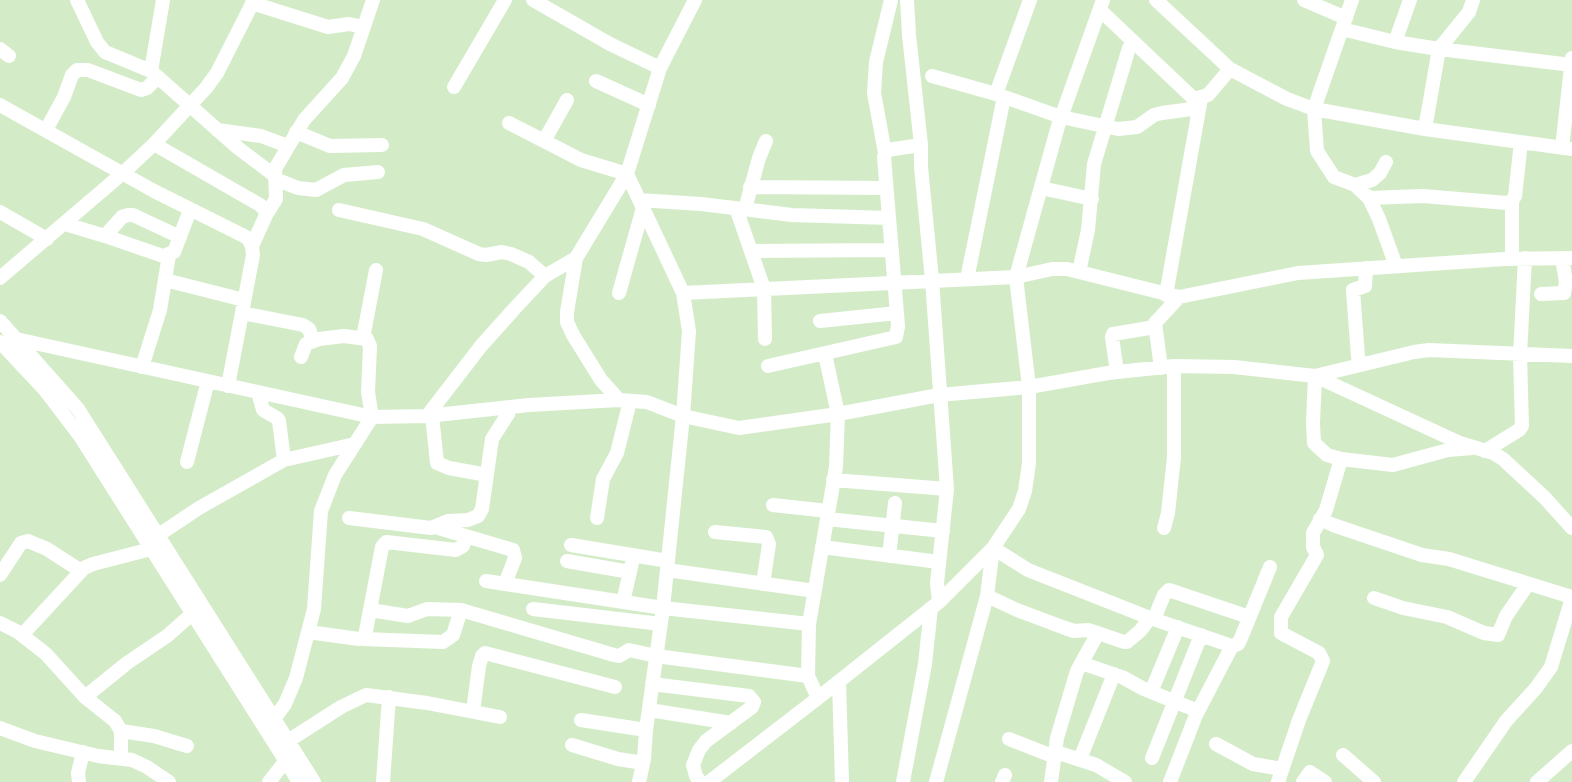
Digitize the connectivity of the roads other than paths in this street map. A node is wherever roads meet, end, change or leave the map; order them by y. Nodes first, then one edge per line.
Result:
1 (77, 0) edge
2 (373, 0) edge
3 (505, 0) edge
4 (533, 0) edge
5 (695, 0) edge
6 (891, 0) edge
7 (907, 0) edge
8 (1029, 0) edge
9 (1156, 0) edge
10 (1304, 0) edge
11 (1352, 0) edge
12 (1410, 0) edge
13 (1473, 0) edge
14 (159, 1) edge
15 (253, 2) edge
16 (551, 5) edge
17 (1102, 5) edge
18 (1344, 24) junction
19 (363, 27) junction
20 (1134, 42) junction
21 (1395, 42) junction
22 (1439, 49) junction
23 (1571, 62) edge
24 (660, 68) junction
25 (1230, 69) junction
26 (154, 74) junction
27 (932, 76) dead end
28 (596, 81) dead end
29 (454, 87) dead end
30 (1000, 95) junction
31 (567, 100) dead end
32 (1200, 104) junction
33 (0, 105) edge
34 (649, 105) junction
35 (189, 107) junction
36 (1314, 110) junction
37 (1061, 117) junction
38 (509, 123) dead end
39 (1104, 126) junction
40 (1425, 129) junction
41 (46, 130) junction
42 (216, 130) junction
43 (296, 132) junction
44 (544, 141) junction
45 (766, 141) dead end
46 (1521, 142) junction
47 (154, 144) junction
48 (382, 145) dead end
49 (921, 145) junction
50 (288, 146) junction
51 (1567, 148) edge
52 (885, 153) junction
53 (1386, 162) dead end
54 (378, 172) dead end
55 (123, 173) junction
56 (627, 174) junction
57 (275, 177) junction
58 (1355, 185) junction
59 (750, 187) junction
60 (886, 188) junction
61 (1041, 188) junction
62 (1369, 198) junction
63 (1092, 199) junction
64 (1512, 201) junction
65 (641, 204) junction
66 (740, 209) junction
67 (190, 210) junction
68 (339, 210) dead end
69 (0, 212) edge
70 (266, 214) junction
71 (889, 218) junction
72 (65, 224) junction
73 (105, 236) junction
74 (180, 237) junction
75 (47, 239) junction
76 (252, 246) junction
77 (892, 250) junction
78 (751, 251) junction
79 (169, 255) junction
80 (576, 258) junction
81 (1518, 258) junction
82 (1567, 258) edge
83 (1396, 266) junction
84 (1366, 268) junction
85 (376, 270) dead end
86 (1078, 272) junction
87 (545, 276) junction
88 (1016, 277) junction
89 (0, 278) edge
90 (967, 279) junction
91 (165, 280) junction
92 (932, 280) junction
93 (895, 282) junction
94 (764, 289) junction
95 (619, 293) dead end
96 (683, 293) junction
97 (1541, 294) dead end
98 (1173, 296) junction
99 (243, 307) junction
100 (897, 313) junction
101 (0, 321) edge
102 (820, 321) dead end
103 (1155, 327) junction
104 (363, 338) junction
105 (16, 339) junction
106 (765, 339) dead end
107 (314, 341) junction
108 (0, 342) edge
109 (825, 354) junction
110 (1520, 355) junction
111 (1572, 356) edge
112 (301, 357) dead end
113 (1361, 365) junction
114 (768, 366) dead end
115 (142, 367) junction
116 (1167, 367) junction
117 (1118, 372) junction
118 (1315, 376) junction
119 (208, 381) junction
120 (228, 386) junction
121 (1029, 387) junction
122 (258, 392) junction
123 (939, 395) junction
124 (624, 400) junction
125 (510, 407) junction
126 (838, 414) junction
127 (429, 416) junction
128 (683, 416) junction
129 (372, 417) junction
130 (355, 444) junction
131 (1480, 450) junction
132 (284, 460) junction
133 (1345, 460) junction
134 (186, 462) dead end
135 (487, 475) junction
136 (833, 480) junction
137 (947, 489) junction
138 (895, 503) dead end
139 (773, 505) dead end
140 (827, 515) junction
141 (349, 518) dead end
142 (597, 518) dead end
143 (1320, 519) junction
144 (892, 526) junction
145 (435, 527) junction
146 (1164, 528) dead end
147 (1572, 528) edge
148 (943, 531) junction
149 (715, 532) dead end
150 (158, 536) junction
151 (466, 536) junction
152 (571, 545) dead end
153 (822, 548) junction
154 (993, 548) junction
155 (151, 549) junction
156 (633, 555) junction
157 (889, 556) junction
158 (5, 559) edge
159 (567, 561) dead end
160 (939, 562) junction
161 (668, 566) junction
162 (1270, 567) dead end
163 (81, 571) junction
164 (630, 572) junction
165 (0, 575) edge
166 (486, 581) dead end
167 (505, 584) junction
168 (763, 584) junction
169 (1528, 584) junction
170 (814, 591) junction
171 (987, 596) junction
172 (1572, 597) edge
173 (1374, 598) dead end
174 (623, 602) junction
175 (935, 605) junction
176 (663, 608) junction
177 (533, 609) dead end
178 (370, 610) junction
179 (461, 610) junction
180 (192, 614) junction
181 (1249, 617) junction
182 (1152, 618) junction
183 (0, 623) edge
184 (661, 624) junction
185 (809, 624) junction
186 (1178, 627) junction
187 (308, 632) junction
188 (1098, 633) junction
189 (22, 635) junction
190 (1201, 635) junction
191 (363, 639) junction
192 (1232, 646) junction
193 (656, 656) junction
194 (1081, 663) junction
195 (1114, 674) junction
196 (808, 676) junction
197 (839, 682) junction
198 (652, 684) junction
199 (615, 687) dead end
200 (1151, 692) junction
201 (389, 697) junction
202 (86, 698) junction
203 (818, 698) junction
204 (1174, 702) junction
205 (649, 710) junction
206 (473, 711) junction
207 (1198, 711) junction
208 (500, 717) dead end
209 (274, 719) junction
210 (581, 720) dead end
211 (731, 723) junction
212 (0, 728) edge
213 (646, 730) junction
214 (121, 731) junction
215 (1009, 739) dead end
216 (1216, 744) dead end
217 (572, 745) dead end
218 (187, 746) dead end
219 (290, 750) junction
220 (83, 752) junction
221 (1572, 752) edge
222 (1055, 754) junction
223 (1343, 755) dead end
224 (121, 758) junction
225 (1152, 758) dead end
226 (1080, 759) junction
227 (643, 763) junction
228 (1280, 776) edge
229 (79, 782) edge
230 (168, 782) edge
231 (269, 782) edge
232 (299, 782) edge
233 (314, 782) edge
234 (383, 782) edge
235 (639, 782) edge
236 (700, 782) edge
237 (709, 782) edge
238 (842, 782) edge
239 (903, 782) edge
240 (936, 782) edge
241 (1051, 782) edge
242 (1125, 782) edge
243 (1170, 782) edge
244 (1303, 782) edge
245 (1325, 782) edge
246 (1374, 782) edge
247 (1464, 782) edge
248 (1538, 782) edge

1 - 26 street
2 - 19 street
3 - 29 street
4 - 16 street
5 - 24 street
6 - 52 street
7 - 49 street
8 - 30 street
9 - 25 street
10 - 18 street
11 - 18 street
12 - 21 street
13 - 22 street
14 - 26 street
15 - 19 street
15 - 35 street
16 - 24 street
17 - 20 street
17 - 37 street
18 - 21 street
18 - 36 street
19 - 43 street
20 - 32 street
20 - 39 street
21 - 22 street
22 - 23 street
22 - 40 street
23 - 51 street
24 - 34 street
25 - 32 street
25 - 36 street
26 - 35 street
26 - 41 street
27 - 30 street
28 - 34 street
30 - 37 street
30 - 90 street
31 - 44 street
32 - 39 street
32 - 98 street
33 - 41 street
34 - 56 street
35 - 42 street
35 - 47 street
36 - 40 street
36 - 58 street
37 - 39 street
37 - 61 street
38 - 44 street
39 - 63 street
40 - 46 street
41 - 55 street
42 - 50 street
42 - 57 street
43 - 48 street
43 - 50 street
44 - 56 street
45 - 59 street
46 - 51 street
46 - 64 street
47 - 55 street
47 - 70 street
49 - 52 street
49 - 92 street
50 - 57 street
52 - 60 street
53 - 58 street
54 - 57 street
55 - 67 street
55 - 72 street
56 - 65 street
56 - 80 street
57 - 70 street
58 - 62 street
59 - 60 street
59 - 66 street
60 - 71 street
61 - 63 street
61 - 88 street
62 - 64 street
62 - 83 street
63 - 86 street
64 - 81 street
65 - 66 street
65 - 95 street
65 - 96 street
66 - 71 street
66 - 78 street
67 - 74 street
67 - 76 street
68 - 87 street
69 - 75 street
70 - 76 street
71 - 77 street
72 - 73 street
72 - 75 street
73 - 74 street
73 - 79 street
74 - 79 street
75 - 89 street
76 - 99 street
77 - 78 street
77 - 93 street
78 - 94 street
79 - 91 street
80 - 87 street
80 - 124 street
81 - 82 street
81 - 83 street
81 - 110 street
82 - 97 street
83 - 84 street
84 - 98 street
84 - 113 street
85 - 104 street
86 - 88 street
86 - 98 street
87 - 127 street
88 - 90 street
88 - 121 street
90 - 92 street
91 - 99 street
91 - 115 street
92 - 93 street
92 - 123 street
93 - 94 street
93 - 100 street
94 - 96 street
94 - 106 street
96 - 128 street
98 - 103 street
99 - 107 street
99 - 120 street
100 - 102 street
100 - 109 street
101 - 105 street
103 - 116 street
103 - 117 street
104 - 107 street
104 - 129 street
105 - 115 street
105 - 150 street
107 - 112 street
108 - 155 street
109 - 114 street
109 - 126 street
110 - 111 street
110 - 113 street
110 - 131 street
113 - 118 street
115 - 119 street
116 - 117 street
116 - 118 street
116 - 146 street
117 - 121 street
118 - 131 street
118 - 133 street
119 - 120 street
119 - 134 street
120 - 122 street
121 - 123 street
121 - 154 street
122 - 129 street
122 - 132 street
123 - 126 street
123 - 137 street
124 - 125 street
124 - 128 street
124 - 142 street
125 - 127 street
125 - 135 street
126 - 128 street
126 - 136 street
127 - 129 street
127 - 135 street
128 - 161 street
129 - 130 street
130 - 132 street
130 - 187 street
131 - 133 street
131 - 147 street
132 - 150 street
133 - 143 street
135 - 145 street
136 - 137 street
136 - 140 street
137 - 148 street
138 - 144 street
139 - 140 street
140 - 144 street
140 - 153 street
141 - 145 street
143 - 169 street
143 - 228 street
144 - 148 street
144 - 157 street
145 - 151 street
148 - 160 street
149 - 168 street
150 - 209 street
151 - 167 street
151 - 178 street
152 - 156 street
153 - 157 street
153 - 170 street
154 - 171 street
154 - 175 street
154 - 182 street
155 - 163 street
155 - 180 street
156 - 161 street
156 - 164 street
157 - 160 street
158 - 163 street
158 - 165 street
159 - 164 street
160 - 175 street
161 - 168 street
161 - 176 street
162 - 181 street
163 - 189 street
164 - 174 street
166 - 167 street
167 - 174 street
168 - 170 street
169 - 172 street
169 - 173 street
170 - 185 street
171 - 188 street
171 - 240 street
172 - 247 street
174 - 176 street
175 - 197 street
175 - 239 street
176 - 184 street
176 - 185 street
177 - 184 street
178 - 179 street
178 - 191 street
179 - 191 street
179 - 193 street
180 - 202 street
180 - 219 street
181 - 182 street
181 - 192 street
182 - 186 street
182 - 188 street
183 - 189 street
184 - 193 street
185 - 196 street
186 - 190 street
186 - 200 street
187 - 191 street
187 - 209 street
188 - 194 street
189 - 202 street
190 - 192 street
190 - 204 street
192 - 207 street
193 - 196 street
193 - 198 street
194 - 195 street
194 - 222 street
195 - 200 street
195 - 226 street
196 - 203 street
197 - 203 street
197 - 238 street
198 - 205 street
198 - 211 street
199 - 206 street
200 - 204 street
201 - 206 street
201 - 219 street
201 - 234 street
202 - 214 street
203 - 237 street
204 - 207 street
204 - 225 street
205 - 211 street
205 - 213 street
206 - 208 street
207 - 243 street
209 - 219 street
210 - 213 street
211 - 236 street
212 - 220 street
213 - 227 street
214 - 218 street
214 - 224 street
215 - 222 street
216 - 228 street
217 - 227 street
219 - 231 street
219 - 232 street
219 - 233 street
220 - 224 street
220 - 229 street
221 - 248 street
222 - 226 street
222 - 241 street
223 - 246 street
224 - 230 street
226 - 242 street
227 - 235 street
244 - 245 street

